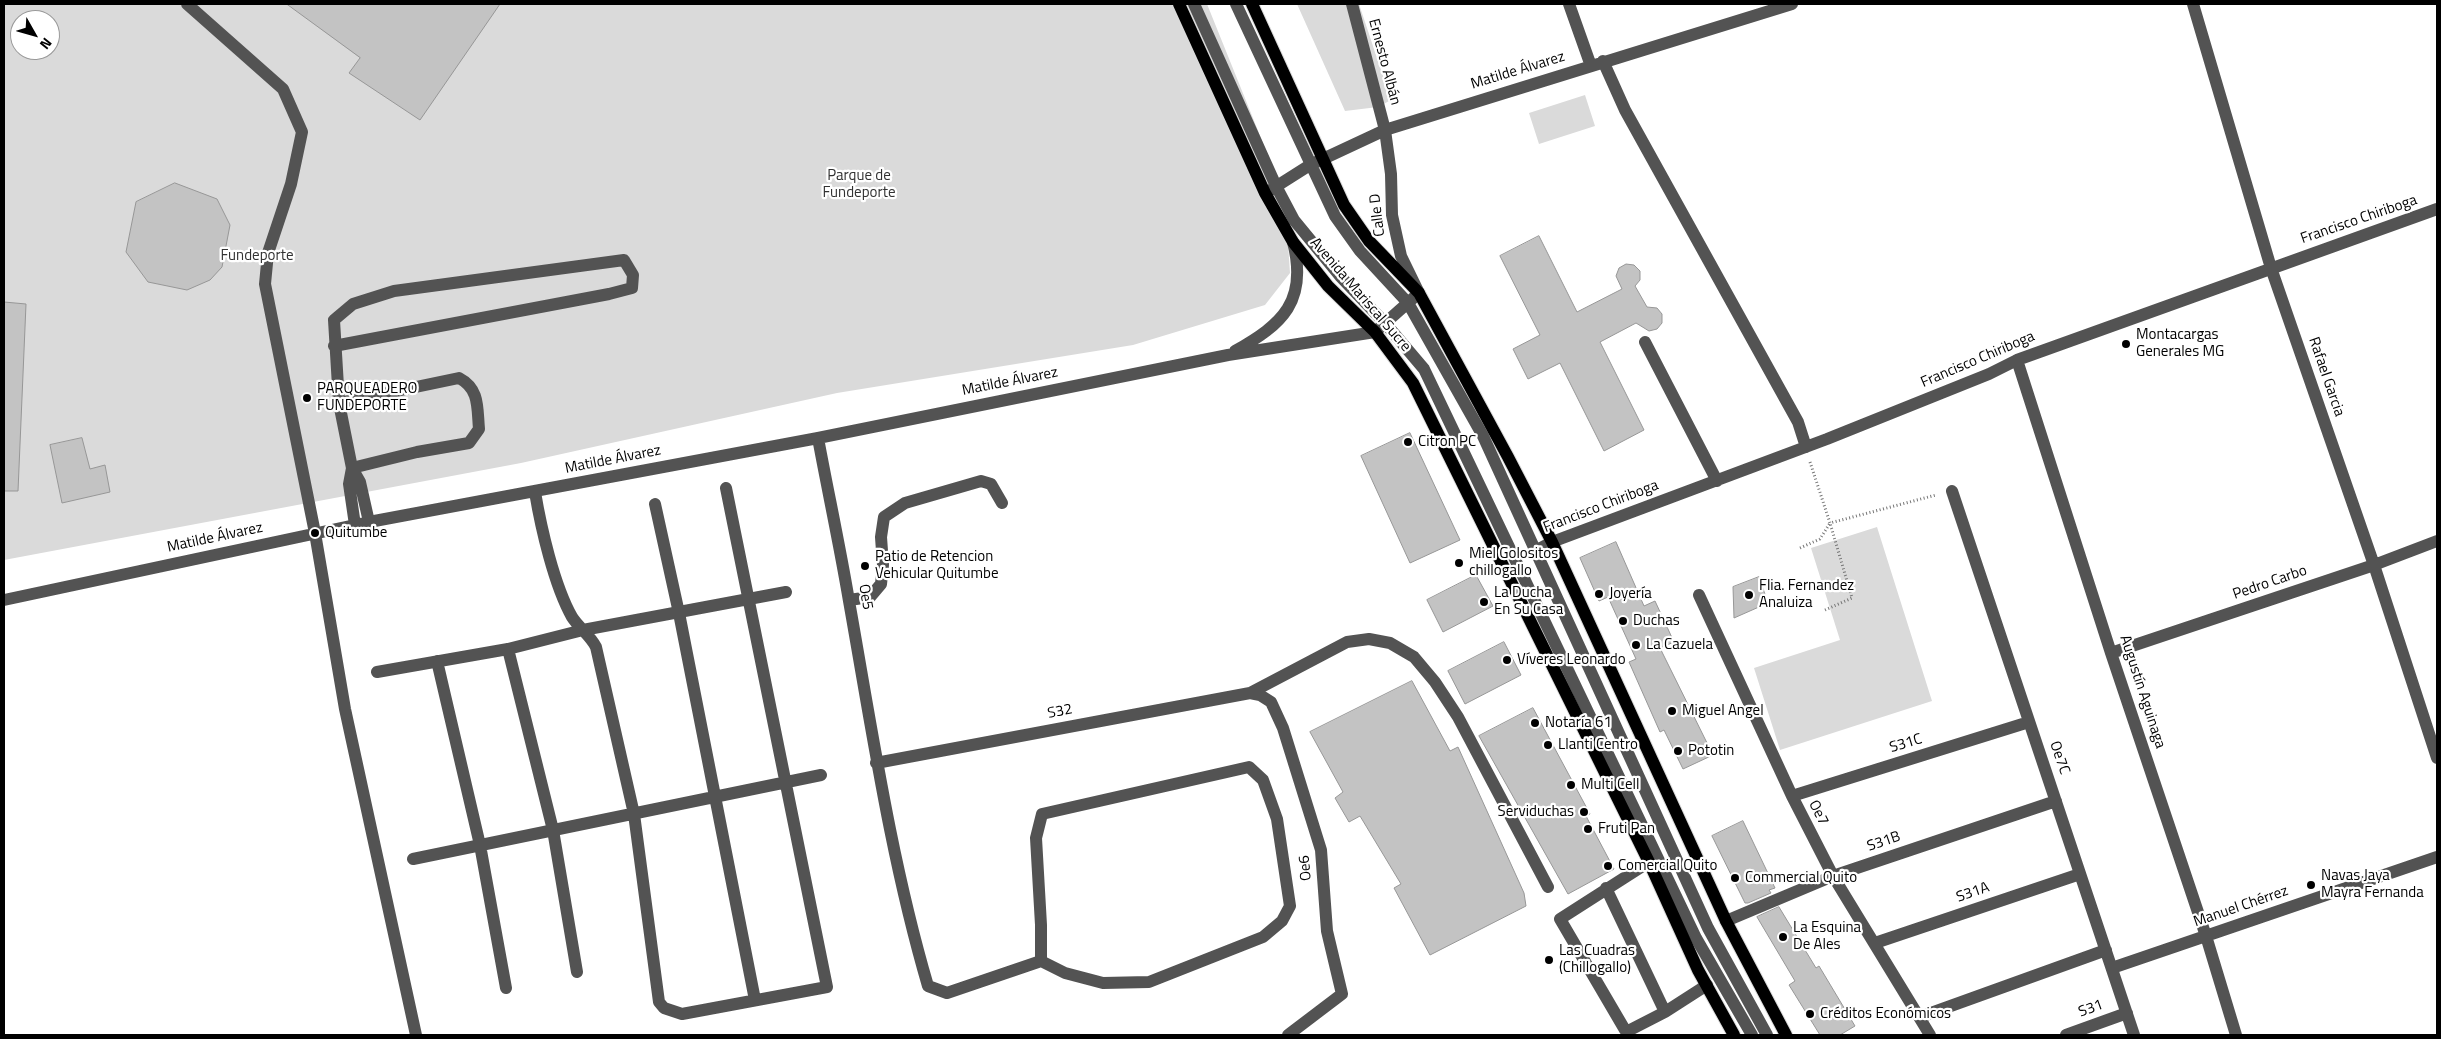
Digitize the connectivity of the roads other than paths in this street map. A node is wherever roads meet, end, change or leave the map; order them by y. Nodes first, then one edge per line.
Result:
1 (187, 4) edge
2 (1179, 4) edge
3 (1194, 4) edge
4 (1236, 4) edge
5 (1252, 4) edge
6 (1352, 4) edge
7 (1569, 4) edge
8 (1792, 4) edge
9 (2193, 4) edge
10 (1763, 8) edge
11 (1603, 62) junction
12 (1590, 66) junction
13 (1385, 130) junction
14 (1323, 160) junction
15 (1310, 165) junction
16 (1270, 190) junction
17 (2437, 209) edge
18 (1293, 242) junction
19 (2271, 268) junction
20 (1419, 293) junction
21 (1408, 303) junction
22 (1385, 323) junction
23 (1375, 332) junction
24 (1645, 342) dead end
25 (334, 346) junction
26 (1228, 355) junction
27 (2018, 360) junction
28 (339, 403) junction
29 (818, 438) junction
30 (1806, 447) junction
31 (352, 468) junction
32 (1717, 481) junction
33 (726, 488) dead end
34 (1952, 491) road end
35 (535, 492) junction
36 (655, 504) dead end
37 (1002, 504) dead end
38 (369, 522) junction
39 (356, 525) junction
40 (315, 533) junction
41 (2437, 541) edge
42 (1552, 542) junction
43 (1535, 551) junction
44 (2374, 565) junction
45 (786, 592) dead end
46 (1699, 595) dead end
47 (749, 599) junction
48 (4, 600) edge
49 (849, 600) junction
50 (679, 613) junction
51 (583, 630) junction
52 (508, 649) junction
53 (2112, 653) junction
54 (437, 661) junction
55 (377, 672) dead end
56 (1250, 693) junction
57 (2030, 722) junction
58 (2437, 758) edge
59 (876, 763) junction
60 (821, 775) dead end
61 (785, 782) junction
62 (1792, 796) junction
63 (714, 797) junction
64 (2056, 801) junction
65 (634, 814) junction
66 (553, 830) junction
67 (480, 845) junction
68 (2437, 857) edge
69 (413, 859) dead end
70 (1649, 862) junction
71 (2080, 874) junction
72 (1833, 876) junction
73 (1548, 887) dead end
74 (1606, 888) junction
75 (1726, 921) junction
76 (2206, 936) junction
77 (1875, 943) junction
78 (2106, 950) junction
79 (1041, 961) junction
80 (2112, 968) junction
81 (577, 972) dead end
82 (1706, 985) junction
83 (506, 988) dead end
84 (755, 1000) junction
85 (1665, 1012) junction
86 (2127, 1013) junction
87 (1920, 1017) junction
88 (416, 1035) edge
89 (1288, 1035) edge
90 (1734, 1035) edge
91 (1752, 1035) edge
92 (1767, 1035) edge
93 (1786, 1035) edge
94 (1930, 1035) edge
95 (2066, 1035) edge
96 (2134, 1035) edge
97 (2236, 1035) edge

1 - 40 street
2 - 16 main road, Avenida Mariscal Sucre
3 - 16 street
4 - 15 street
5 - 14 main road
6 - 13 street, Ernesto Albán
7 - 12 street
8 - 10 street, Matilde Álvarez
9 - 19 street, Rafael Garcia
10 - 11 street, Matilde Álvarez
11 - 12 street, Matilde Álvarez
11 - 30 street
12 - 13 street, Matilde Álvarez
13 - 14 street, Matilde Álvarez
13 - 20 street, Calle D
14 - 15 street, Matilde Álvarez
14 - 20 main road
15 - 16 street, Matilde Álvarez
15 - 21 street
16 - 18 main road, Avenida Mariscal Sucre
16 - 22 street
17 - 19 street, Francisco Chiriboga
18 - 23 main road, Avenida Mariscal Sucre
18 - 26 street, Matilde Álvarez
19 - 27 street, Francisco Chiriboga
19 - 44 street, Rafael Garcia
20 - 21 street
20 - 42 main road
21 - 22 street
21 - 43 street
22 - 23 street
22 - 91 street
23 - 26 street, Matilde Álvarez
23 - 70 main road, Avenida Mariscal Sucre
24 - 32 street
25 - 25 street
25 - 28 street
26 - 29 street, Matilde Álvarez
27 - 30 street, Francisco Chiriboga
27 - 53 street, Augustín Aguinaga
28 - 31 street
28 - 31 street
29 - 35 street, Matilde Álvarez
29 - 49 street, Oe5
30 - 32 street, Francisco Chiriboga
31 - 38 street
31 - 39 street
32 - 42 street, Francisco Chiriboga
33 - 47 street
34 - 57 street, Oe7C
35 - 38 street, Matilde Álvarez
35 - 51 street
36 - 50 street
37 - 49 street
38 - 39 street, Matilde Álvarez
39 - 40 street, Matilde Álvarez
40 - 48 street, Matilde Álvarez
40 - 88 street
41 - 44 street, Pedro Carbo
42 - 43 street, Francisco Chiriboga
42 - 75 main road
43 - 92 street
44 - 53 street, Pedro Carbo
44 - 58 street, Rafael Garcia
45 - 47 street
46 - 62 street, Oe7
47 - 50 street
47 - 61 street
49 - 59 street, Oe5
50 - 51 street
50 - 63 street
51 - 52 street
51 - 65 street
52 - 54 street
52 - 66 street
53 - 76 street, Augustín Aguinaga
54 - 55 street
54 - 67 street
56 - 59 street, S32
56 - 73 street, S32
56 - 89 street, Oe6
57 - 62 street, S31C
57 - 64 street, Oe7C
59 - 79 street, Oe5
60 - 61 street
61 - 63 street
61 - 84 street
62 - 72 street, Oe7
63 - 65 street
63 - 84 street
64 - 71 street, Oe7C
64 - 72 street, S31B
65 - 66 street
65 - 84 street
66 - 67 street
66 - 81 street
67 - 69 street
67 - 83 street
68 - 76 street, Manuel Chérrez
70 - 74 street
70 - 82 main road, Avenida Mariscal Sucre
71 - 77 street, S31A
71 - 78 street, Oe7C
72 - 75 street, S31B
72 - 77 street, Oe7
74 - 85 street
74 - 85 street
75 - 93 main road
76 - 80 street, Manuel Chérrez
76 - 97 street, Augustín Aguinaga
77 - 87 street, Oe7
78 - 80 street, Oe7C
78 - 87 street
79 - 79 street
80 - 86 street, Oe7C
82 - 85 street
82 - 90 main road, Avenida Mariscal Sucre
86 - 95 street, S31
86 - 96 street, Oe7C
87 - 94 street, Oe7

